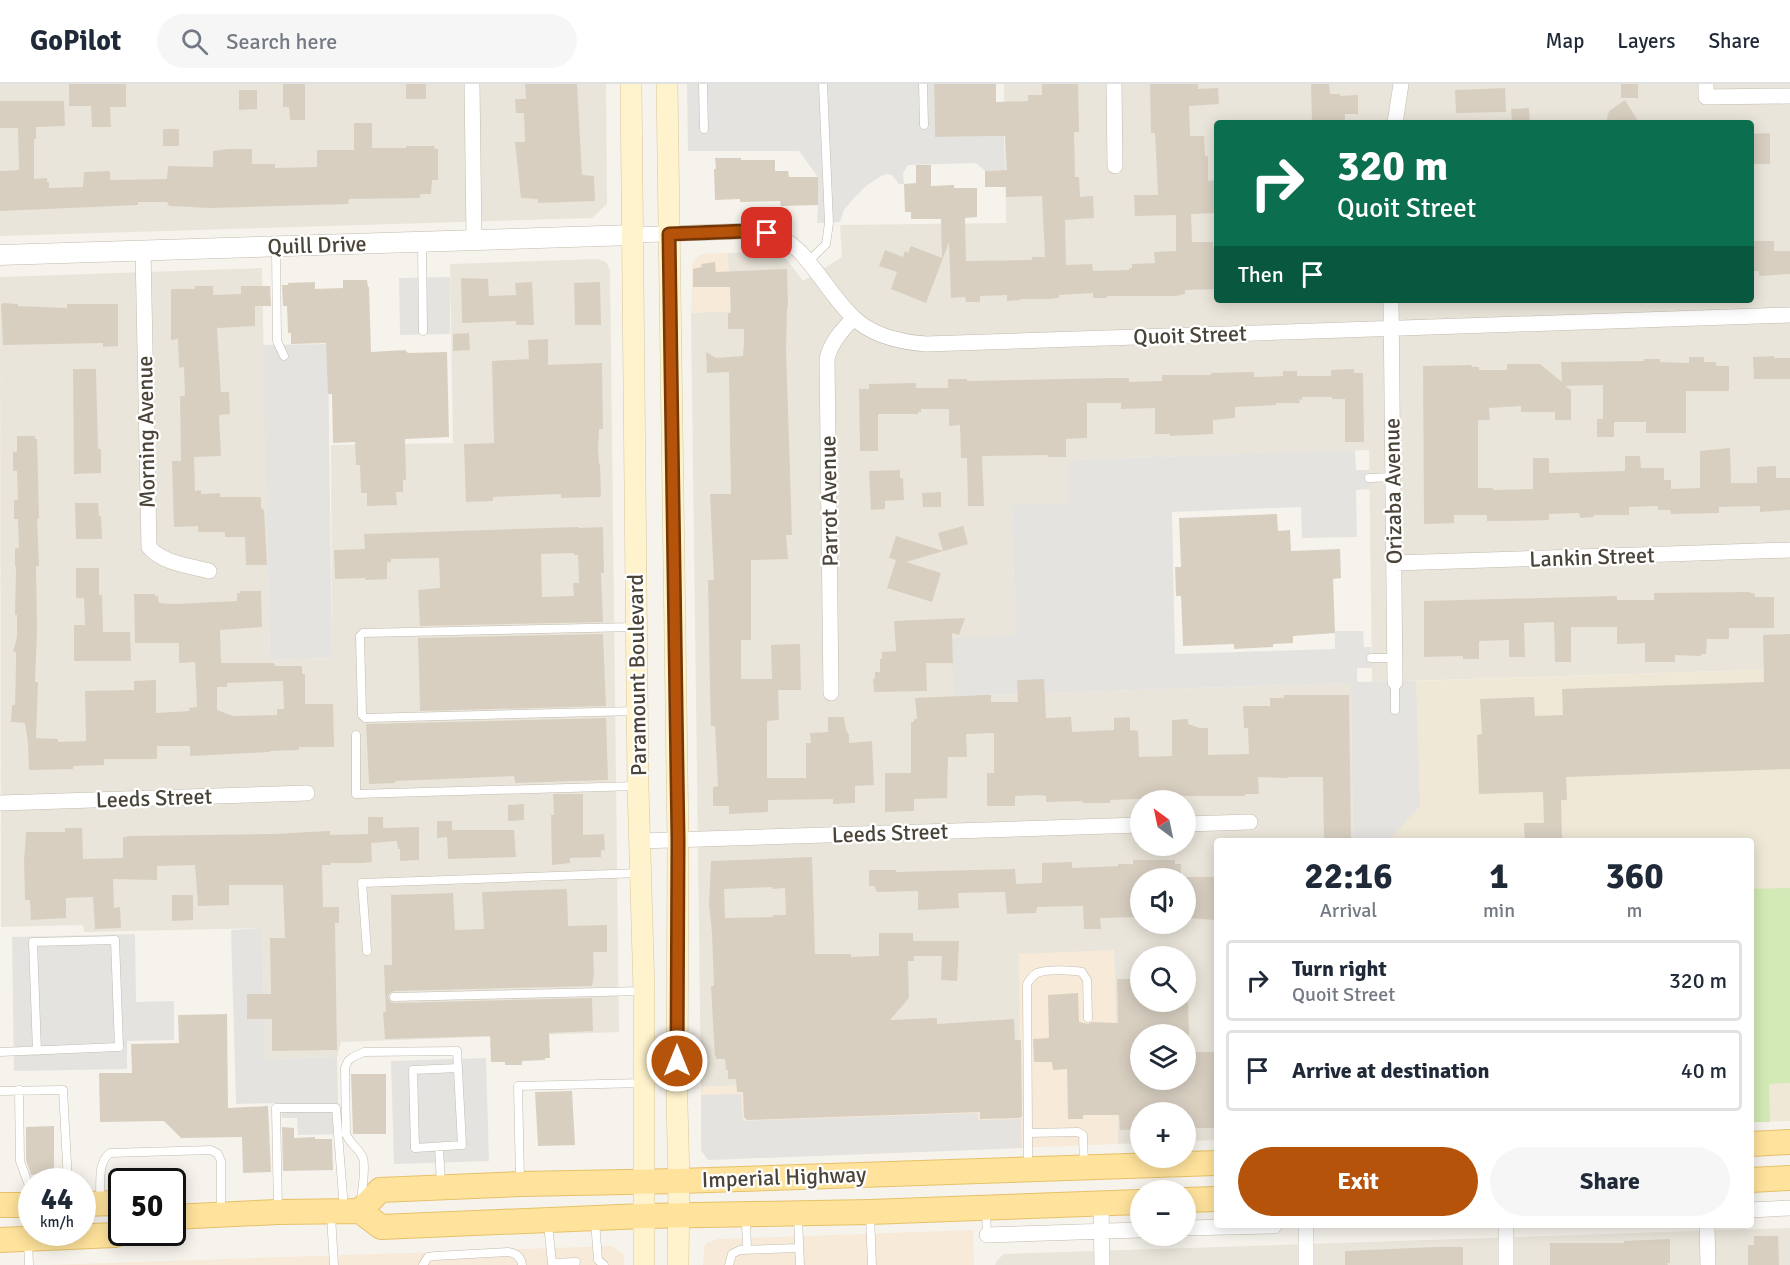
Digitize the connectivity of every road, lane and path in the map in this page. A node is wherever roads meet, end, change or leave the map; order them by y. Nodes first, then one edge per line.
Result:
1 (472, 84) edge
2 (631, 84) edge
3 (667, 84) edge
4 (703, 84) edge
5 (823, 84) edge
6 (923, 84) edge
7 (1114, 84) edge
8 (1401, 84) edge
9 (1706, 91) edge
10 (1790, 96) edge
11 (1395, 120) edge
12 (924, 125) dead end
13 (704, 129) dead end
14 (1115, 166) dead end
15 (669, 234) junction
16 (633, 235) junction
17 (474, 239) junction
18 (422, 242) junction
19 (276, 247) junction
20 (143, 250) junction
21 (0, 255) edge
22 (808, 261) junction
23 (1391, 303) edge
24 (1790, 315) edge
25 (854, 318) junction
26 (1391, 328) junction
27 (423, 331) dead end
28 (284, 356) dead end
29 (1393, 477) junction
30 (1369, 478) dead end
31 (1790, 550) edge
32 (1394, 563) junction
33 (209, 571) dead end
34 (636, 627) junction
35 (1371, 658) dead end
36 (1395, 658) junction
37 (1395, 681) joint
38 (831, 693) dead end
39 (1395, 710) dead end
40 (638, 711) junction
41 (356, 735) dead end
42 (638, 786) junction
43 (307, 793) dead end
44 (0, 803) edge
45 (1250, 822) dead end
46 (1196, 824) edge
47 (1130, 825) edge
48 (678, 840) junction
49 (640, 841) junction
50 (641, 873) junction
51 (367, 951) dead end
52 (644, 991) junction
53 (393, 997) dead end
54 (1088, 1018) dead end
55 (36, 1051) junction
56 (0, 1052) edge
57 (458, 1068) junction
58 (644, 1083) junction
59 (19, 1090) junction
60 (0, 1091) edge
61 (1028, 1133) junction
62 (1790, 1142) edge
63 (1754, 1144) edge
64 (439, 1147) junction
65 (1214, 1163) edge
66 (1084, 1167) junction
67 (23, 1168) edge
68 (68, 1168) edge
69 (1028, 1169) junction
70 (1790, 1178) edge
71 (1754, 1179) edge
72 (645, 1181) junction
73 (679, 1181) junction
74 (520, 1184) junction
75 (441, 1188) junction
76 (1214, 1199) edge
77 (1196, 1200) edge
78 (1130, 1202) edge
79 (1101, 1203) junction
80 (0, 1204) edge
81 (101, 1204) edge
82 (18, 1205) edge
83 (986, 1207) junction
84 (1790, 1208) edge
85 (1754, 1210) edge
86 (345, 1211) junction
87 (278, 1212) junction
88 (798, 1212) junction
89 (870, 1212) junction
90 (746, 1213) junction
91 (221, 1215) junction
92 (679, 1215) junction
93 (186, 1216) edge
94 (644, 1216) junction
95 (595, 1218) junction
96 (548, 1220) junction
97 (1214, 1227) edge
98 (1196, 1228) edge
99 (1306, 1228) edge
100 (1506, 1228) edge
101 (1707, 1228) edge
102 (1130, 1230) edge
103 (1101, 1231) junction
104 (987, 1235) joint
105 (18, 1239) edge
106 (0, 1240) edge
107 (28, 1246) edge
108 (799, 1248) junction
109 (747, 1250) junction
110 (576, 1262) dead end
111 (587, 1262) dead end
112 (601, 1262) edge
113 (552, 1264) edge
114 (29, 1265) edge
115 (334, 1265) edge
116 (423, 1265) edge
117 (522, 1265) edge
118 (644, 1265) edge
119 (678, 1265) edge
120 (729, 1265) edge
121 (800, 1265) edge
122 (872, 1265) edge
123 (1102, 1265) edge
124 (1306, 1265) edge
125 (1506, 1265) edge
126 (1708, 1265) edge

1 - 17 street
2 - 16 main road, Paramount Boulevard
3 - 15 main road, Paramount Boulevard
4 - 13 lane
5 - 22 lane
6 - 12 lane
7 - 14 street
8 - 11 street
9 - 10 street
15 - 16 street, Quoit Street
15 - 22 street, Quoit Street
15 - 48 main road, Paramount Boulevard
16 - 17 street, Quill Drive
16 - 34 main road, Paramount Boulevard
17 - 18 street, Quill Drive
18 - 19 street, Quill Drive
18 - 27 lane
19 - 20 street, Quill Drive
19 - 28 lane
20 - 21 street, Quill Drive
20 - 33 street, Morning Avenue
22 - 25 street, Quoit Street
23 - 26 street, Orizaba Avenue
24 - 26 street, Quoit Street
25 - 26 street, Quoit Street
25 - 38 street, Parrot Avenue
26 - 29 street, Orizaba Avenue
29 - 30 lane
29 - 32 street, Orizaba Avenue
31 - 32 street, Lankin Street
32 - 36 street, Orizaba Avenue
34 - 40 main road, Paramount Boulevard
34 - 40 lane
35 - 36 lane
36 - 37 street, Orizaba Avenue
37 - 39 lane
40 - 42 main road, Paramount Boulevard
41 - 42 lane
42 - 49 main road, Paramount Boulevard
43 - 44 street, Leeds Street
45 - 46 street
47 - 48 street, Leeds Street
48 - 49 street, Leeds Street
48 - 73 main road, Paramount Boulevard
49 - 50 main road, Paramount Boulevard
50 - 51 lane
50 - 52 main road, Paramount Boulevard
52 - 53 lane
52 - 58 main road, Paramount Boulevard
54 - 61 lane
55 - 55 lane
55 - 56 lane
57 - 64 lane
57 - 64 lane
57 - 86 lane
58 - 72 main road, Paramount Boulevard
58 - 74 lane
59 - 60 lane
59 - 67 lane
59 - 68 lane
61 - 66 lane
61 - 69 lane
62 - 63 main road
64 - 75 lane
65 - 66 main road, Imperial Highway
66 - 69 main road, Imperial Highway
69 - 73 main road, Imperial Highway
70 - 71 main road
72 - 73 main road, Imperial Highway
72 - 74 main road, Imperial Highway
72 - 94 main road, Paramount Boulevard
73 - 92 main road, Paramount Boulevard
74 - 75 main road, Imperial Highway
75 - 86 main road, Imperial Highway
76 - 77 main road
78 - 79 main road, Imperial Highway
79 - 83 main road, Imperial Highway
79 - 103 street
80 - 82 main road
81 - 91 lane
83 - 89 main road, Imperial Highway
83 - 104 lane
84 - 85 street
86 - 87 main road
86 - 87 lane
86 - 96 main road, Imperial Highway
86 - 115 lane
87 - 91 main road
88 - 89 main road, Imperial Highway
88 - 90 main road, Imperial Highway
88 - 108 lane
89 - 122 lane
90 - 92 main road, Imperial Highway
90 - 109 lane
91 - 93 main road
92 - 94 main road, Imperial Highway
92 - 119 main road, Paramount Boulevard
94 - 95 main road, Imperial Highway
94 - 118 main road, Paramount Boulevard
95 - 96 main road, Imperial Highway
95 - 112 lane
96 - 113 lane
97 - 98 street
99 - 124 street
100 - 125 street
101 - 126 street
102 - 103 street
103 - 104 street
103 - 123 street
105 - 106 main road
107 - 114 lane
108 - 109 lane
108 - 121 lane
109 - 120 lane
110 - 113 lane
111 - 112 lane
116 - 117 lane

